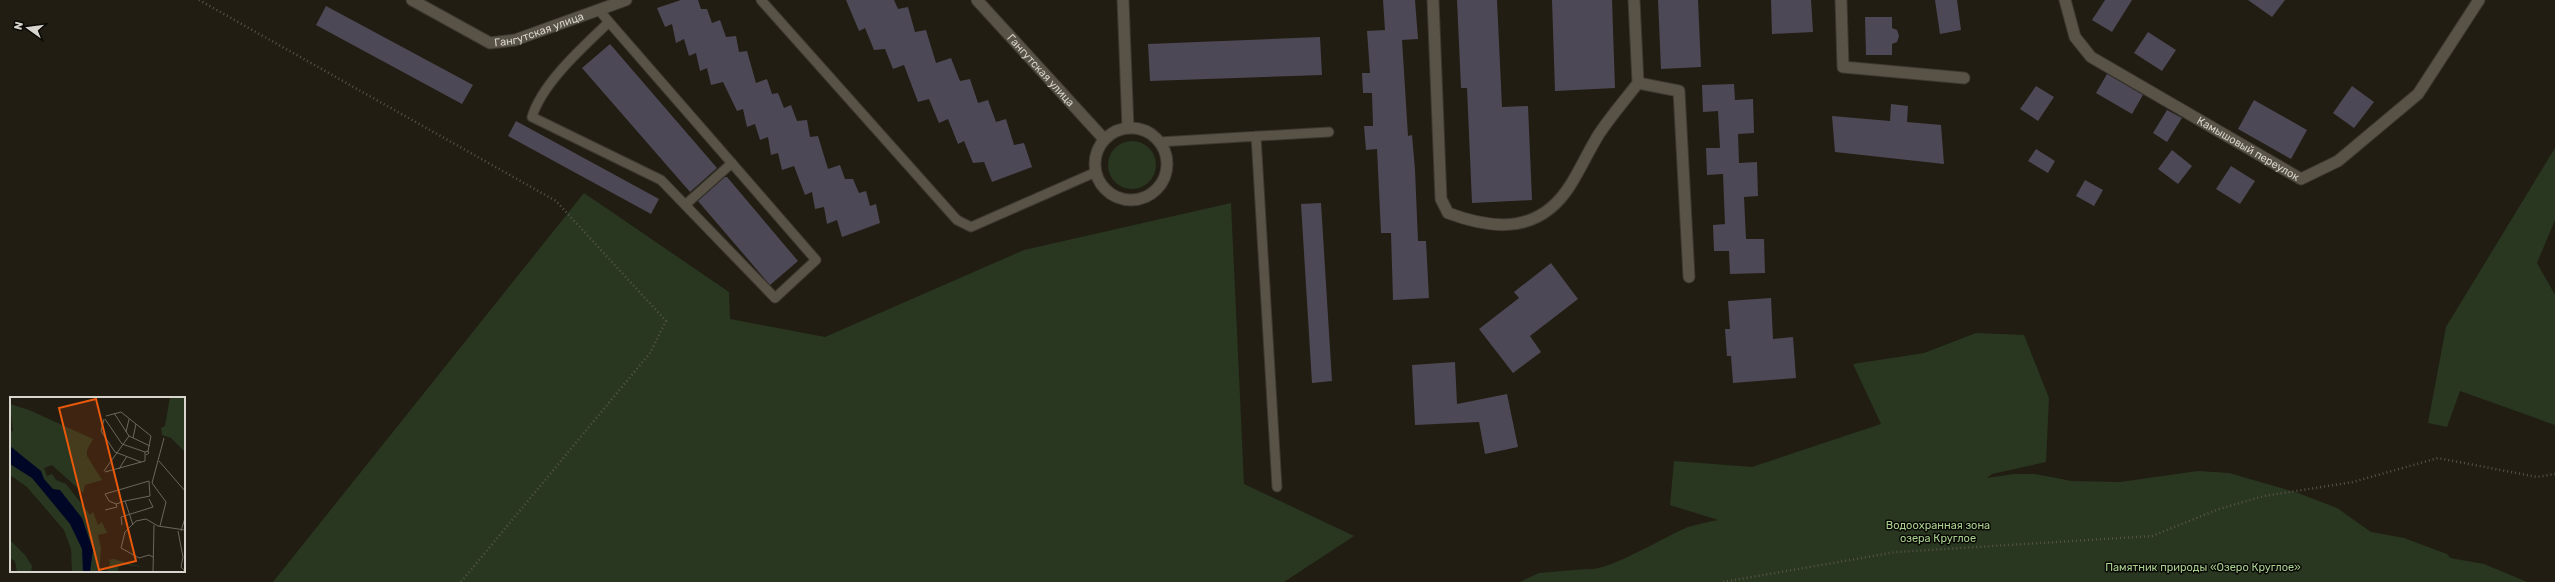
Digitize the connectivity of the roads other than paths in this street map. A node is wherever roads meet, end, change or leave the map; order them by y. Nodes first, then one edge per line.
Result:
1 (412, 0) edge
2 (626, 0) edge
3 (761, 0) edge
4 (977, 0) edge
5 (1123, 0) edge
6 (1432, 0) edge
7 (1634, 0) edge
8 (1841, 0) edge
9 (2065, 0) edge
10 (2479, 0) edge
11 (599, 10) junction
12 (609, 22) junction
13 (1964, 78) dead end
14 (1638, 83) junction
15 (1128, 128) junction
16 (1329, 132) dead end
17 (1256, 136) junction
18 (1104, 139) junction
19 (1159, 142) junction
20 (732, 163) junction
21 (1096, 172) junction
22 (685, 205) junction
23 (1689, 277) dead end
24 (1277, 487) dead end

1 - 11 street, Гангутская улица
2 - 11 street, Гангутская улица
3 - 21 lane
4 - 18 street, Гангутская улица
5 - 15 street
6 - 14 street
7 - 14 street
8 - 13 street
9 - 10 street, Камышовый переулок
11 - 12 lane
12 - 20 lane
12 - 22 lane
14 - 23 street
15 - 18 street
15 - 19 street
16 - 17 lane
17 - 19 lane
17 - 24 lane
18 - 21 street
19 - 21 street
20 - 22 lane
20 - 22 lane

